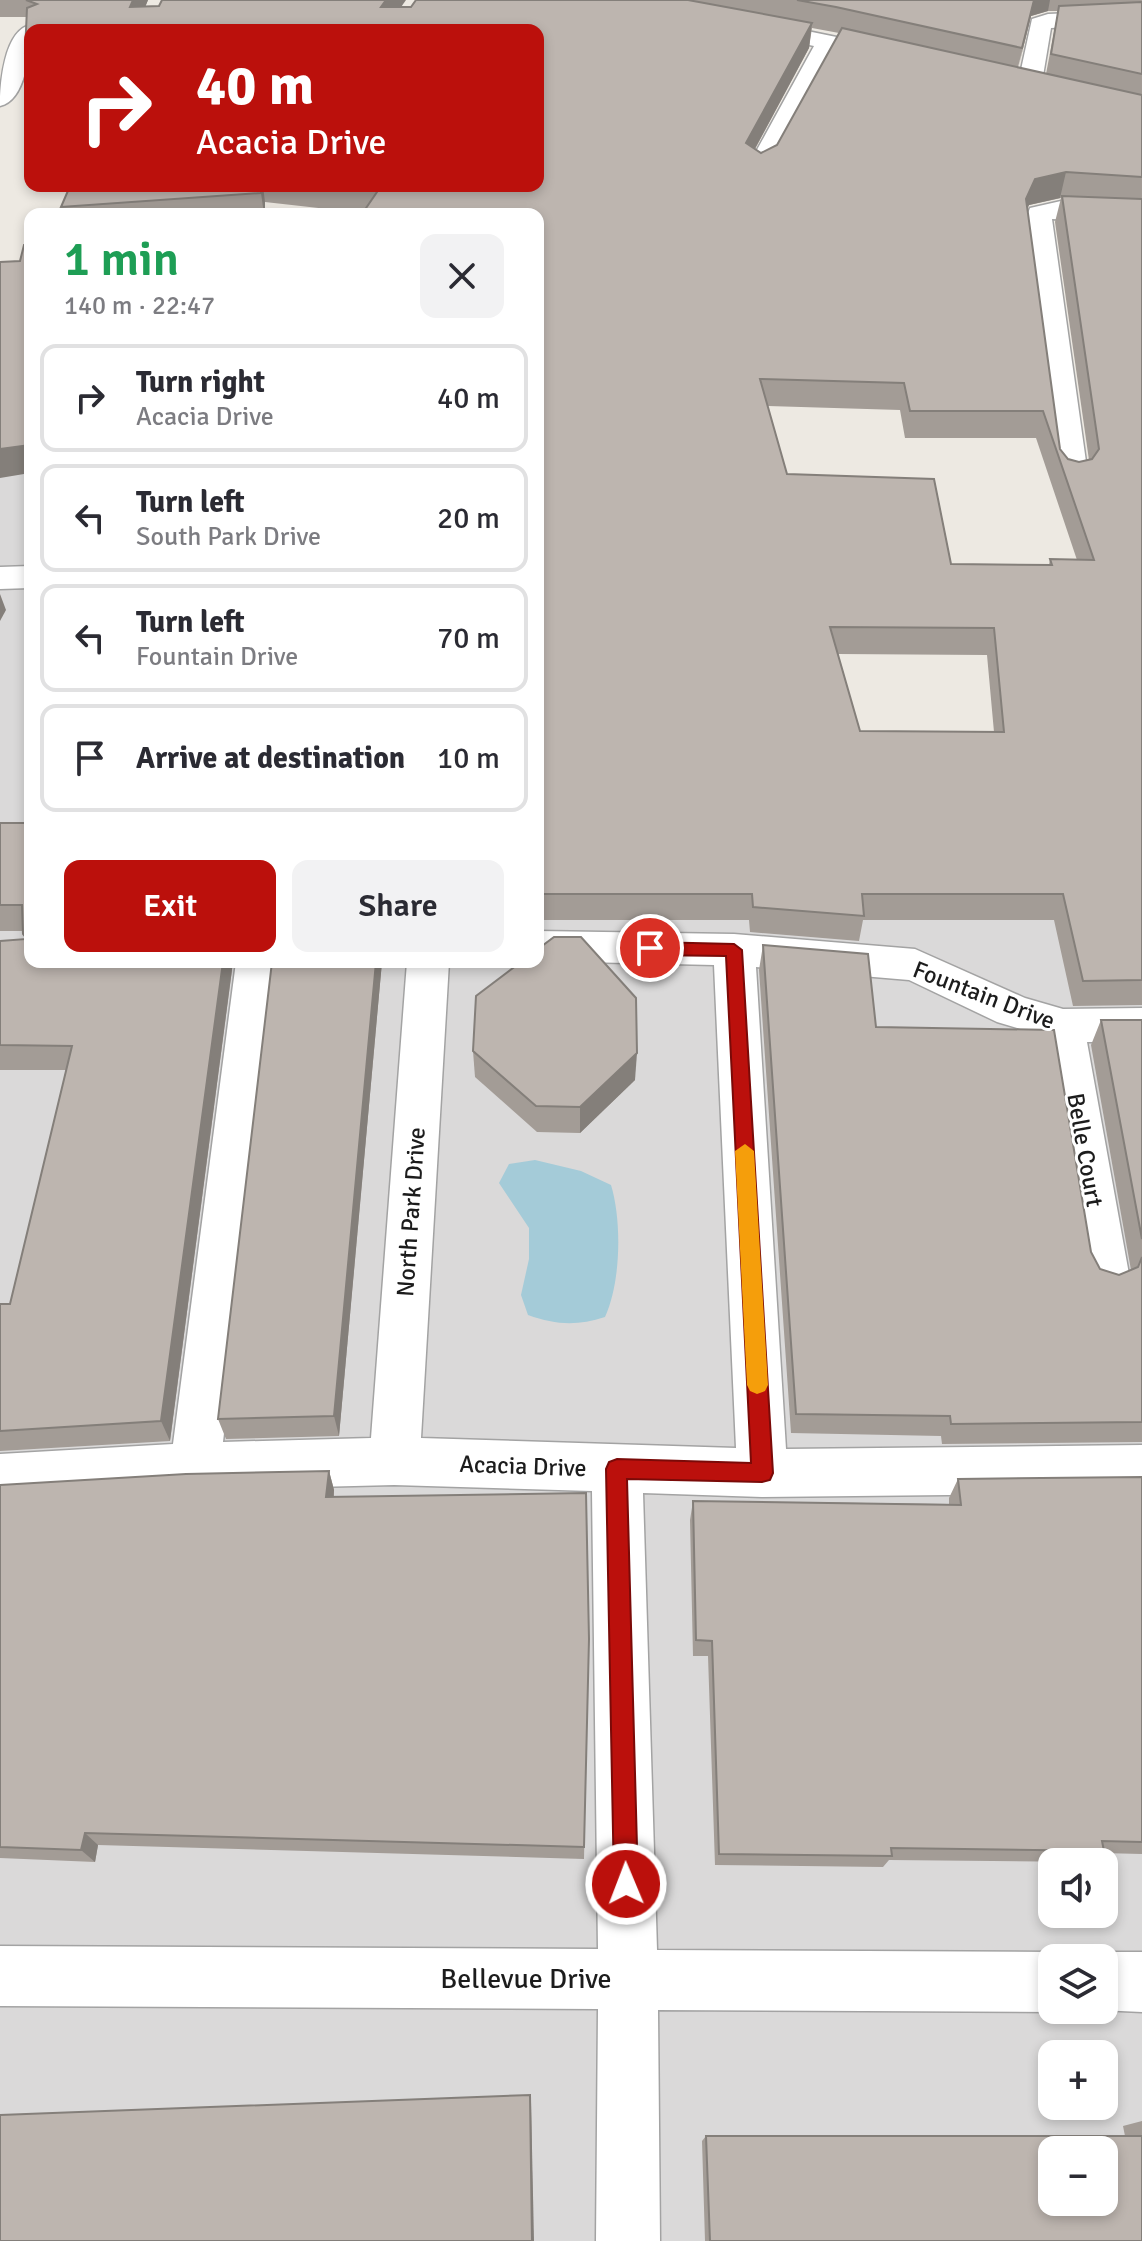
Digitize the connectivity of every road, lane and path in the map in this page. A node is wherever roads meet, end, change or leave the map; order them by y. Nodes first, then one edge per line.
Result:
1 (1142, 17) edge
2 (733, 24) edge
3 (832, 42) junction
4 (24, 45) edge
5 (914, 61) edge
6 (1000, 81) edge
7 (1029, 88) junction
8 (1058, 95) edge
9 (0, 99) edge
10 (760, 168) edge
11 (1142, 215) edge
12 (1072, 476) edge
13 (24, 577) edge
14 (0, 578) edge
15 (544, 946) edge
16 (734, 950) junction
17 (256, 968) edge
18 (428, 968) edge
19 (1142, 1025) edge
20 (1063, 1026) junction
21 (1106, 1274) edge
22 (394, 1461) junction
23 (195, 1466) junction
24 (617, 1469) junction
25 (1142, 1469) edge
26 (762, 1473) junction
27 (0, 1478) edge
28 (0, 1976) edge
29 (628, 1980) junction
30 (1038, 1982) edge
31 (1118, 1982) edge
32 (1142, 1982) edge
33 (628, 2241) edge

1 - 7 street
2 - 3 street
3 - 5 street
3 - 10 street
4 - 9 street
6 - 7 street
7 - 8 street
11 - 12 street
13 - 14 street
15 - 16 street, Fountain Drive
16 - 20 street, Fountain Drive
16 - 26 street
17 - 23 street
18 - 22 street, North Park Drive
19 - 20 street, Fountain Drive
20 - 21 street, Belle Court
22 - 23 street, Acacia Drive
22 - 24 street, Acacia Drive
23 - 27 street, Acacia Drive
24 - 26 street, Acacia Drive
24 - 29 street
25 - 26 street, Acacia Drive
28 - 29 street, Bellevue Drive
29 - 30 street, Bellevue Drive
29 - 33 street
31 - 32 street

